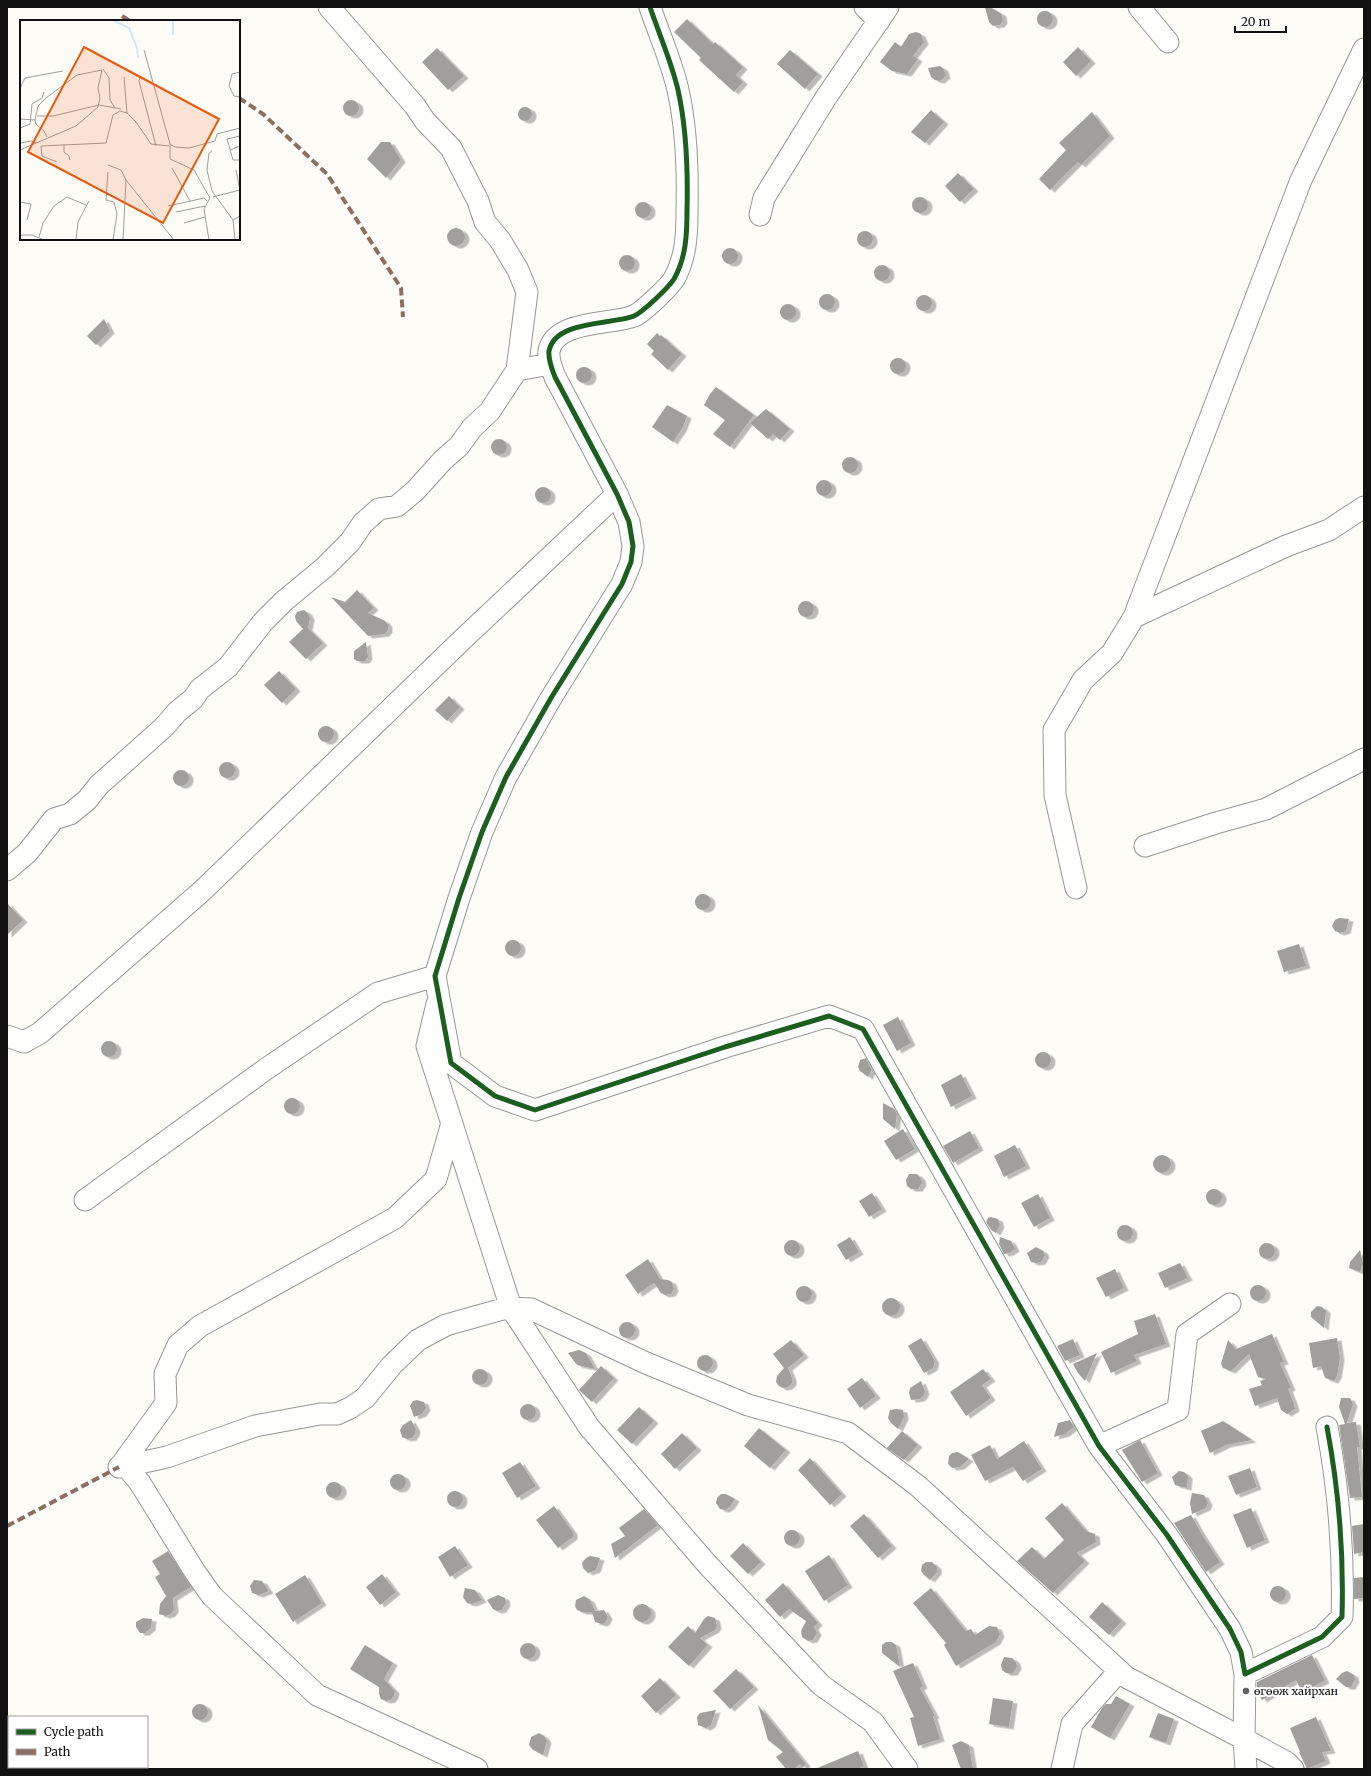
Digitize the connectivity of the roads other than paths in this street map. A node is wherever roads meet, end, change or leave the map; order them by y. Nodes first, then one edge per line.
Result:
1 (328, 7) edge
2 (650, 7) edge
3 (1139, 7) edge
4 (878, 12) edge
5 (1168, 42) dead end
6 (1364, 49) edge
7 (760, 215) dead end
8 (550, 364) junction
9 (517, 370) junction
10 (618, 494) junction
11 (1364, 507) edge
12 (1134, 618) junction
13 (1364, 759) edge
14 (1146, 846) dead end
15 (7, 870) edge
16 (1076, 888) dead end
17 (437, 986) junction
18 (7, 1036) edge
19 (452, 1123) junction
20 (85, 1200) dead end
21 (1230, 1304) dead end
22 (512, 1308) junction
23 (1327, 1427) dead end
24 (1099, 1446) junction
25 (122, 1465) junction
26 (1119, 1671) junction
27 (1245, 1674) junction
28 (1244, 1739) junction
29 (477, 1769) edge
30 (907, 1769) edge
31 (1062, 1769) edge
32 (1246, 1769) edge
33 (1293, 1769) edge

1 - 9 street
2 - 8 street
3 - 5 street
4 - 7 street
6 - 12 street
8 - 9 street
8 - 10 street
9 - 15 street
10 - 17 street
10 - 18 street
11 - 12 street
12 - 16 street
13 - 14 street
17 - 19 street
17 - 20 street
17 - 24 street
19 - 22 street
19 - 25 street
21 - 24 street
22 - 25 street
22 - 26 street
22 - 30 street
23 - 27 street
24 - 27 street
25 - 29 street
26 - 28 street
26 - 31 street
27 - 28 street
28 - 32 street
28 - 33 street

